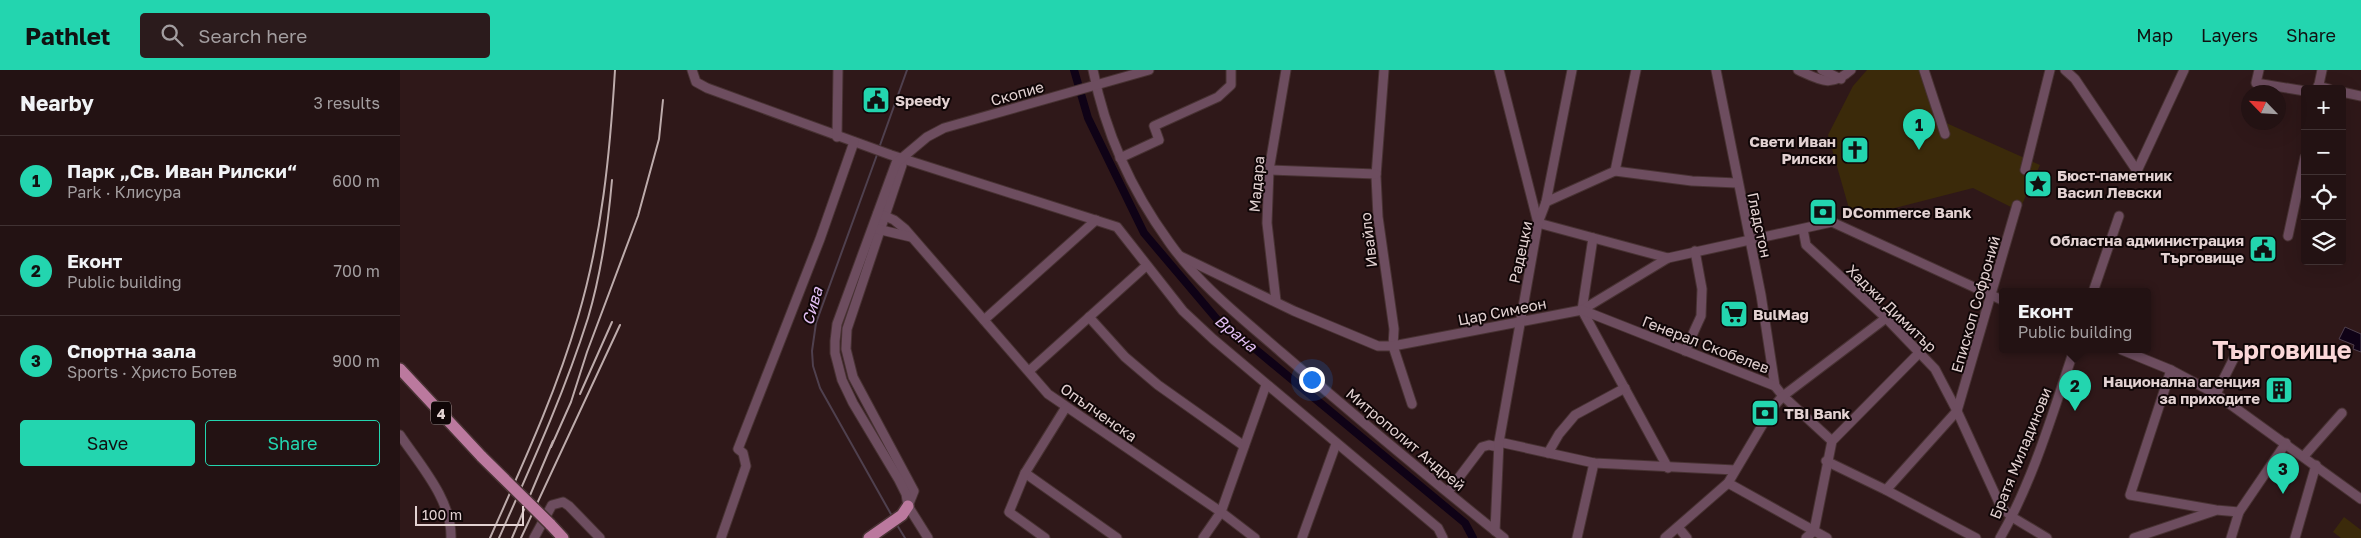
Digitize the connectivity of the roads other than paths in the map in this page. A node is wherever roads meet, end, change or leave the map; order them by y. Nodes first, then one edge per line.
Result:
1 (692, 70) edge
2 (838, 70) edge
3 (1093, 70) edge
4 (1149, 70) edge
5 (1232, 70) edge
6 (1286, 70) edge
7 (1384, 70) edge
8 (1498, 70) edge
9 (1572, 70) edge
10 (1636, 70) edge
11 (1716, 70) edge
12 (1798, 70) edge
13 (1822, 70) edge
14 (1851, 70) edge
15 (1924, 70) edge
16 (2050, 70) edge
17 (2065, 70) edge
18 (2184, 70) edge
19 (2259, 70) edge
20 (2317, 70) edge
21 (2322, 70) edge
22 (1841, 79) junction
23 (2318, 85) edge
24 (2319, 85) edge
25 (1093, 86) junction
26 (2301, 90) edge
27 (2346, 93) edge
28 (2361, 96) edge
29 (1945, 134) dead end
30 (837, 137) junction
31 (854, 142) junction
32 (900, 158) junction
33 (1120, 158) junction
34 (1269, 170) junction
35 (2025, 170) dead end
36 (1615, 172) junction
37 (1376, 174) junction
38 (2301, 175) edge
39 (1737, 183) junction
40 (1546, 202) junction
41 (2017, 205) dead end
42 (882, 214) junction
43 (2119, 216) dead end
44 (1096, 220) junction
45 (1538, 223) junction
46 (877, 229) junction
47 (1803, 229) junction
48 (2288, 236) dead end
49 (910, 237) junction
50 (1592, 238) junction
51 (1750, 240) junction
52 (1695, 252) junction
53 (1180, 256) junction
54 (1668, 258) junction
55 (1146, 266) junction
56 (2094, 288) edge
57 (1992, 296) junction
58 (1999, 299) edge
59 (1276, 301) junction
60 (1582, 310) junction
61 (1089, 317) junction
62 (1886, 318) junction
63 (984, 320) junction
64 (1520, 321) junction
65 (1393, 346) junction
66 (1685, 351) junction
67 (1920, 352) junction
68 (2073, 353) edge
69 (2129, 353) edge
70 (2236, 354) dead end
71 (400, 369) edge
72 (2171, 370) junction
73 (1029, 371) junction
74 (1266, 385) junction
75 (1775, 386) junction
76 (1625, 388) junction
77 (2216, 394) junction
78 (1783, 396) junction
79 (1412, 404) dead end
80 (1066, 407) junction
81 (1957, 411) junction
82 (2342, 413) dead end
83 (400, 435) edge
84 (1832, 441) junction
85 (2286, 443) junction
86 (1336, 444) junction
87 (1498, 444) junction
88 (1244, 446) junction
89 (1548, 453) junction
90 (2304, 456) junction
91 (1826, 461) junction
92 (1594, 463) junction
93 (2316, 465) junction
94 (1668, 468) junction
95 (1735, 470) junction
96 (1025, 473) junction
97 (1728, 483) junction
98 (1886, 490) junction
99 (1448, 492) junction
100 (2361, 498) edge
101 (2216, 510) junction
102 (905, 511) junction
103 (1222, 512) junction
104 (2239, 512) junction
105 (2012, 517) junction
106 (550, 524) junction
107 (1678, 527) junction
108 (1814, 530) junction
109 (1494, 531) junction
110 (451, 538) edge
111 (534, 538) edge
112 (557, 538) edge
113 (563, 538) edge
114 (600, 538) edge
115 (722, 538) edge
116 (869, 538) edge
117 (928, 538) edge
118 (1045, 538) edge
119 (1117, 538) edge
120 (1203, 538) edge
121 (1255, 538) edge
122 (1302, 538) edge
123 (1443, 538) edge
124 (1504, 538) edge
125 (1576, 538) edge
126 (1665, 538) edge
127 (1688, 538) edge
128 (1806, 538) edge
129 (1827, 538) edge
130 (1976, 538) edge
131 (2000, 538) edge
132 (2047, 538) edge
133 (2134, 538) edge
134 (2231, 538) edge
135 (2295, 538) edge

1 - 30 street
2 - 30 street
3 - 25 street, Митрополит Андрей
4 - 25 street, Скопие
5 - 33 street
6 - 34 street, Мадара
7 - 37 street, Ивайло
8 - 45 street
9 - 40 street, Радецки
10 - 36 street
11 - 39 street, Гладстон
12 - 22 street
13 - 22 street
14 - 22 street
15 - 29 street
16 - 35 street
17 - 18 street
19 - 26 street
20 - 23 street
21 - 24 street
25 - 32 street, Скопие
25 - 33 street, Митрополит Андрей
27 - 28 street
30 - 31 street
31 - 32 street
31 - 115 street
32 - 42 street
32 - 44 street
33 - 53 street, Митрополит Андрей
34 - 37 street
34 - 59 street, Мадара
36 - 39 street
36 - 40 street
37 - 65 street, Ивайло
38 - 48 street
39 - 51 street, Гладстон
40 - 45 street, Радецки
41 - 57 street, Епископ Софроний
42 - 46 street
42 - 49 street, Опълченска
43 - 56 street
44 - 55 street
44 - 63 street
45 - 50 street
45 - 64 street, Радецки
46 - 49 street
46 - 102 street
47 - 51 street, Цар Симеон
47 - 57 street, Цар Симеон
47 - 62 street, Хаджи Димитър
49 - 63 street, Опълченска
50 - 54 street
50 - 60 street
51 - 52 street, Цар Симеон
51 - 75 street, Гладстон
52 - 54 street, Цар Симеон
52 - 66 street
53 - 59 street, Цар Симеон
53 - 99 street, Митрополит Андрей
54 - 60 street, Цар Симеон
55 - 61 street
55 - 74 street
57 - 58 street
57 - 81 street, Епископ Софроний
59 - 65 street, Цар Симеон
60 - 64 street, Цар Симеон
60 - 66 street, Генерал Скобелев
60 - 76 street
61 - 73 street
61 - 88 street
62 - 67 street, Хаджи Димитър
62 - 78 street
63 - 73 street, Опълченска
64 - 65 street, Цар Симеон
64 - 87 street, Радецки
65 - 79 street, Ивайло
66 - 75 street, Генерал Скобелев
67 - 81 street, Хаджи Димитър
67 - 84 street
68 - 105 street, Братя Миладинови
69 - 72 street
70 - 77 street
71 - 106 main road, 4, bridge
72 - 77 street
72 - 101 street
73 - 80 street, Опълченска
74 - 86 street
74 - 88 street
75 - 78 street, Генерал Скобелев
76 - 89 street
76 - 94 street
77 - 85 street
78 - 84 street, Генерал Скобелев
78 - 95 street
80 - 96 street
80 - 103 street, Опълченска
81 - 98 street
81 - 105 street, Хаджи Димитър
82 - 90 street
83 - 110 street
84 - 91 street
85 - 90 street
85 - 104 street
86 - 122 street
86 - 123 street
87 - 89 street
87 - 99 street
87 - 109 street, Радецки
88 - 103 street
89 - 92 street
90 - 93 street
91 - 98 street
91 - 108 street
92 - 94 street
92 - 125 street
93 - 100 street
93 - 135 street
94 - 95 street
95 - 97 street
96 - 118 street
96 - 119 street
97 - 107 street
97 - 108 street
98 - 130 street
99 - 109 street, Митрополит Андрей
101 - 104 street
101 - 133 street
102 - 116 main road
102 - 117 street
103 - 120 street
103 - 121 street, Опълченска
104 - 134 street
105 - 131 street, Братя Миладинови
105 - 132 street, Хаджи Димитър
106 - 112 main road
106 - 113 main road, 4
107 - 126 street
107 - 127 street
108 - 128 street
108 - 129 street
109 - 124 street, Митрополит Андрей
111 - 114 street

